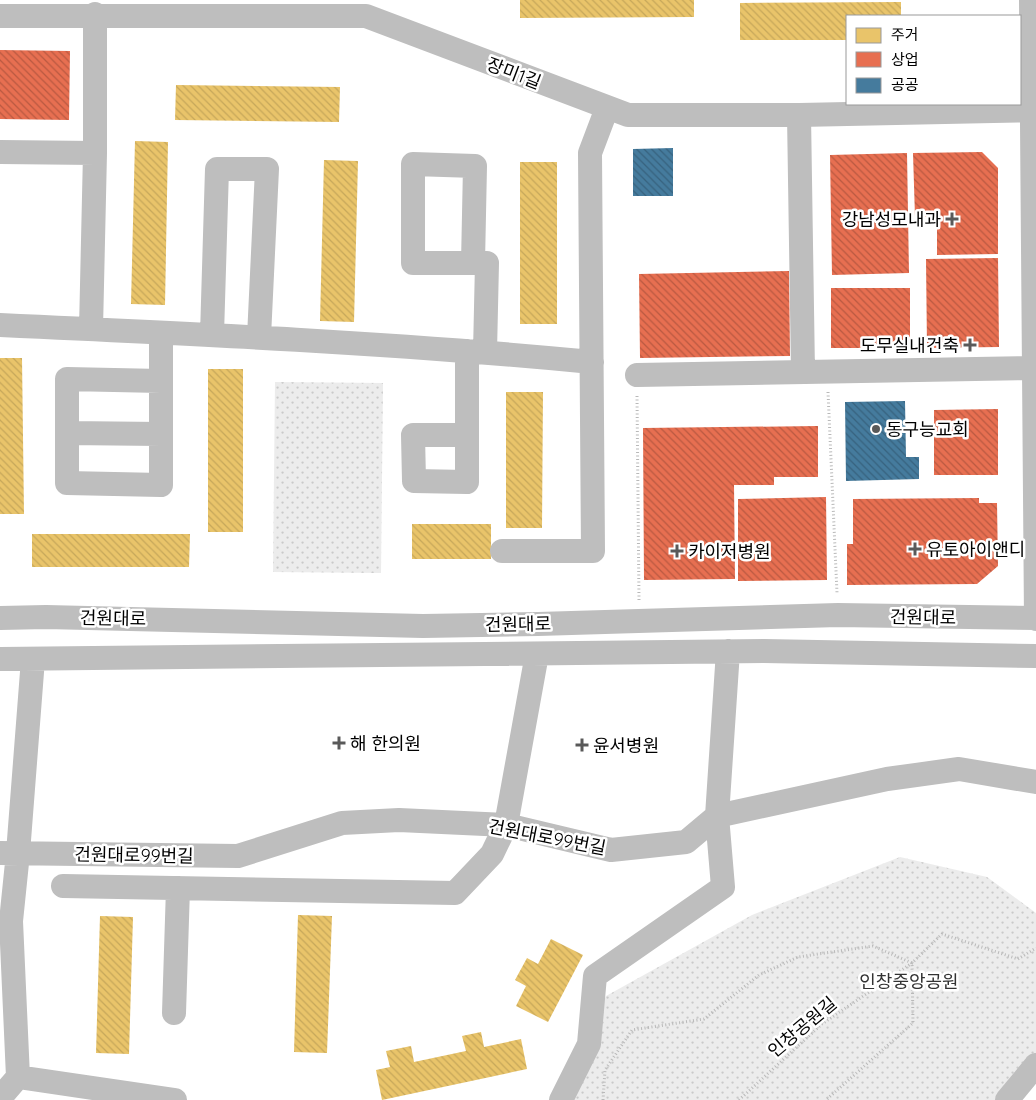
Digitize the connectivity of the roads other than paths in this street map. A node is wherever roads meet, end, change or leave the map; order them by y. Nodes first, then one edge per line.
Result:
1 (1031, 0) edge
2 (366, 8) edge
3 (12, 10) edge
4 (95, 14) junction
5 (607, 108) junction
6 (1034, 110) edge
7 (799, 115) junction
8 (0, 152) edge
9 (95, 153) junction
10 (473, 263) junction
11 (0, 325) edge
12 (91, 329) junction
13 (162, 333) junction
14 (212, 335) junction
15 (259, 338) junction
16 (476, 351) junction
17 (592, 362) junction
18 (803, 372) junction
19 (637, 376) road end
20 (161, 381) junction
21 (1035, 383) edge
22 (67, 433) junction
23 (161, 434) junction
24 (467, 435) dead end
25 (502, 551) dead end
26 (0, 618) edge
27 (1036, 619) edge
28 (728, 651) junction
29 (537, 654) junction
30 (1036, 656) edge
31 (0, 659) edge
32 (33, 659) junction
33 (1036, 782) edge
34 (717, 816) junction
35 (506, 825) junction
36 (9, 853) edge
37 (63, 886) dead end
38 (178, 888) junction
39 (6, 922) edge
40 (174, 1013) dead end
41 (1036, 1065) edge
42 (18, 1077) junction
43 (0, 1098) edge
44 (175, 1100) edge
45 (561, 1100) edge
46 (1008, 1100) edge

1 - 6 street
2 - 4 street, 장미1길
2 - 5 street, 장미1길
3 - 4 street, 장미1길
4 - 9 street
5 - 7 street, 장미1길
5 - 17 street
6 - 7 street, 장미1길
6 - 21 street
7 - 18 street
8 - 9 street
9 - 12 street
10 - 10 street
10 - 16 street
11 - 12 street
12 - 13 street
13 - 14 street
13 - 20 street
14 - 15 street
14 - 15 street
15 - 16 street
16 - 17 street
16 - 24 street
17 - 25 street
18 - 19 street
18 - 21 street
20 - 22 street
20 - 23 street
21 - 27 street
22 - 23 street
22 - 23 street
26 - 27 street, 건원대로
28 - 29 street, 건원대로
28 - 30 street, 건원대로
28 - 34 street
29 - 32 street, 건원대로
29 - 35 street
31 - 32 street, 건원대로
32 - 36 street
33 - 34 street, 건원대로99번길
34 - 35 street, 건원대로99번길
34 - 45 street
35 - 36 street, 건원대로99번길
35 - 38 street
36 - 39 street
37 - 38 street
38 - 40 street
39 - 42 street
41 - 46 street
42 - 43 street
42 - 44 street

